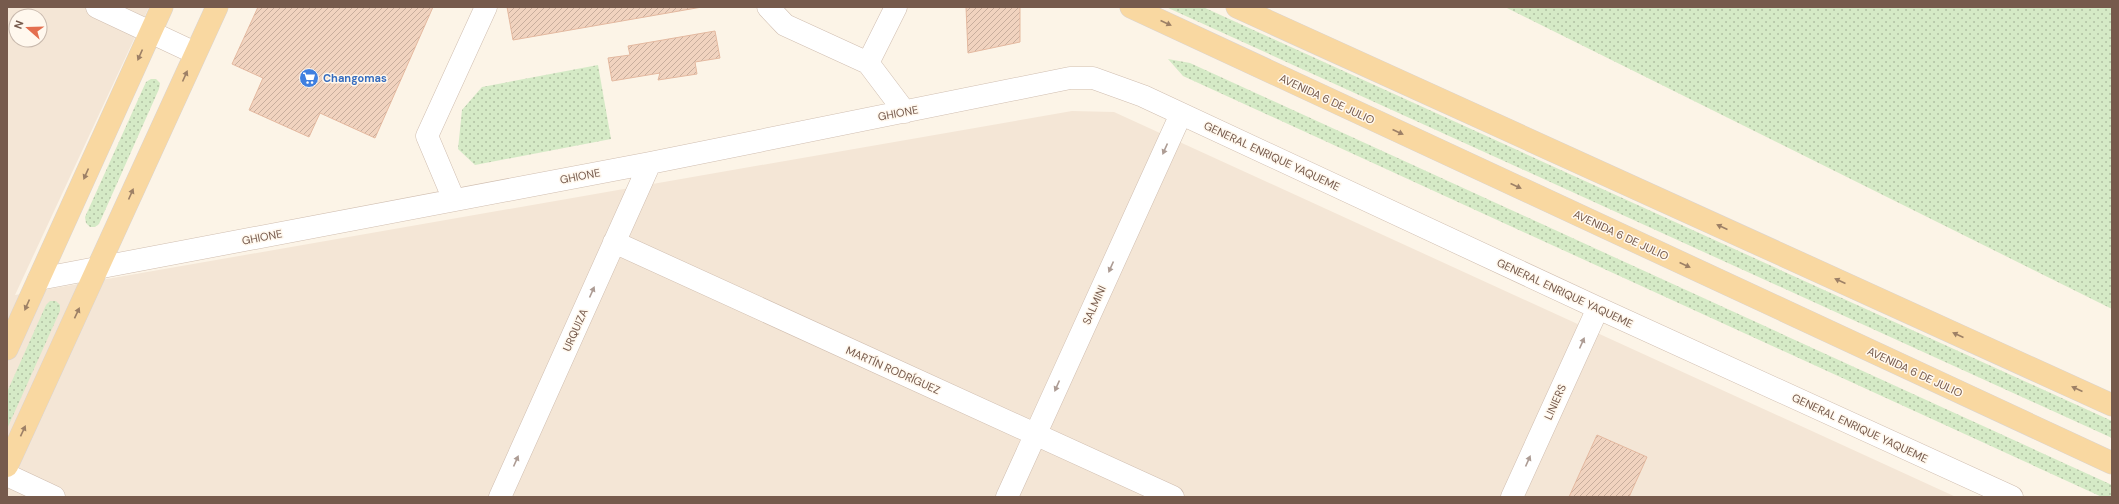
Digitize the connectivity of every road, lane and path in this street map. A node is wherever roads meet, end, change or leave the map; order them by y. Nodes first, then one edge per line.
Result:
1 (97, 7) edge
2 (162, 7) edge
3 (217, 7) edge
4 (486, 7) edge
5 (768, 7) edge
6 (896, 7) edge
7 (1131, 7) edge
8 (1237, 7) edge
9 (150, 32) junction
10 (195, 53) junction
11 (868, 63) junction
12 (1119, 87) joint
13 (905, 112) junction
14 (1181, 114) junction
15 (650, 163) junction
16 (454, 200) junction
17 (614, 242) junction
18 (97, 268) junction
19 (39, 279) junction
20 (1598, 308) junction
21 (7, 349) edge
22 (2112, 405) edge
23 (1035, 434) junction
24 (2112, 463) edge
25 (7, 466) edge
26 (7, 475) edge
27 (54, 497) edge
28 (500, 497) edge
29 (1007, 497) edge
30 (1173, 497) edge
31 (1512, 497) edge
32 (2012, 497) edge

1 - 9 street
2 - 9 main road
3 - 10 main road
4 - 16 street
5 - 11 street
6 - 11 street
7 -> 24 main road, AVENIDA 6 DE JULIO
22 -> 8 main road
9 - 10 street
9 -> 19 main road
18 -> 10 main road
11 - 13 street
12 - 13 street, GHIONE
12 - 14 street, GENERAL ENRIQUE YAQUEME
13 - 15 street, GHIONE
14 - 20 street, GENERAL ENRIQUE YAQUEME
14 -> 23 street, SALMINI
15 - 16 street, GHIONE
15 - 17 street, URQUIZA
16 - 18 street, GHIONE
17 - 23 street, MARTÍN RODRÍGUEZ
28 -> 17 street, URQUIZA
18 - 19 street, GHIONE
25 -> 18 main road
19 -> 21 main road
31 -> 20 street, LINIERS
20 - 32 street, GENERAL ENRIQUE YAQUEME
23 - 29 street, SALMINI
23 - 30 street, MARTÍN RODRÍGUEZ
26 - 27 street

